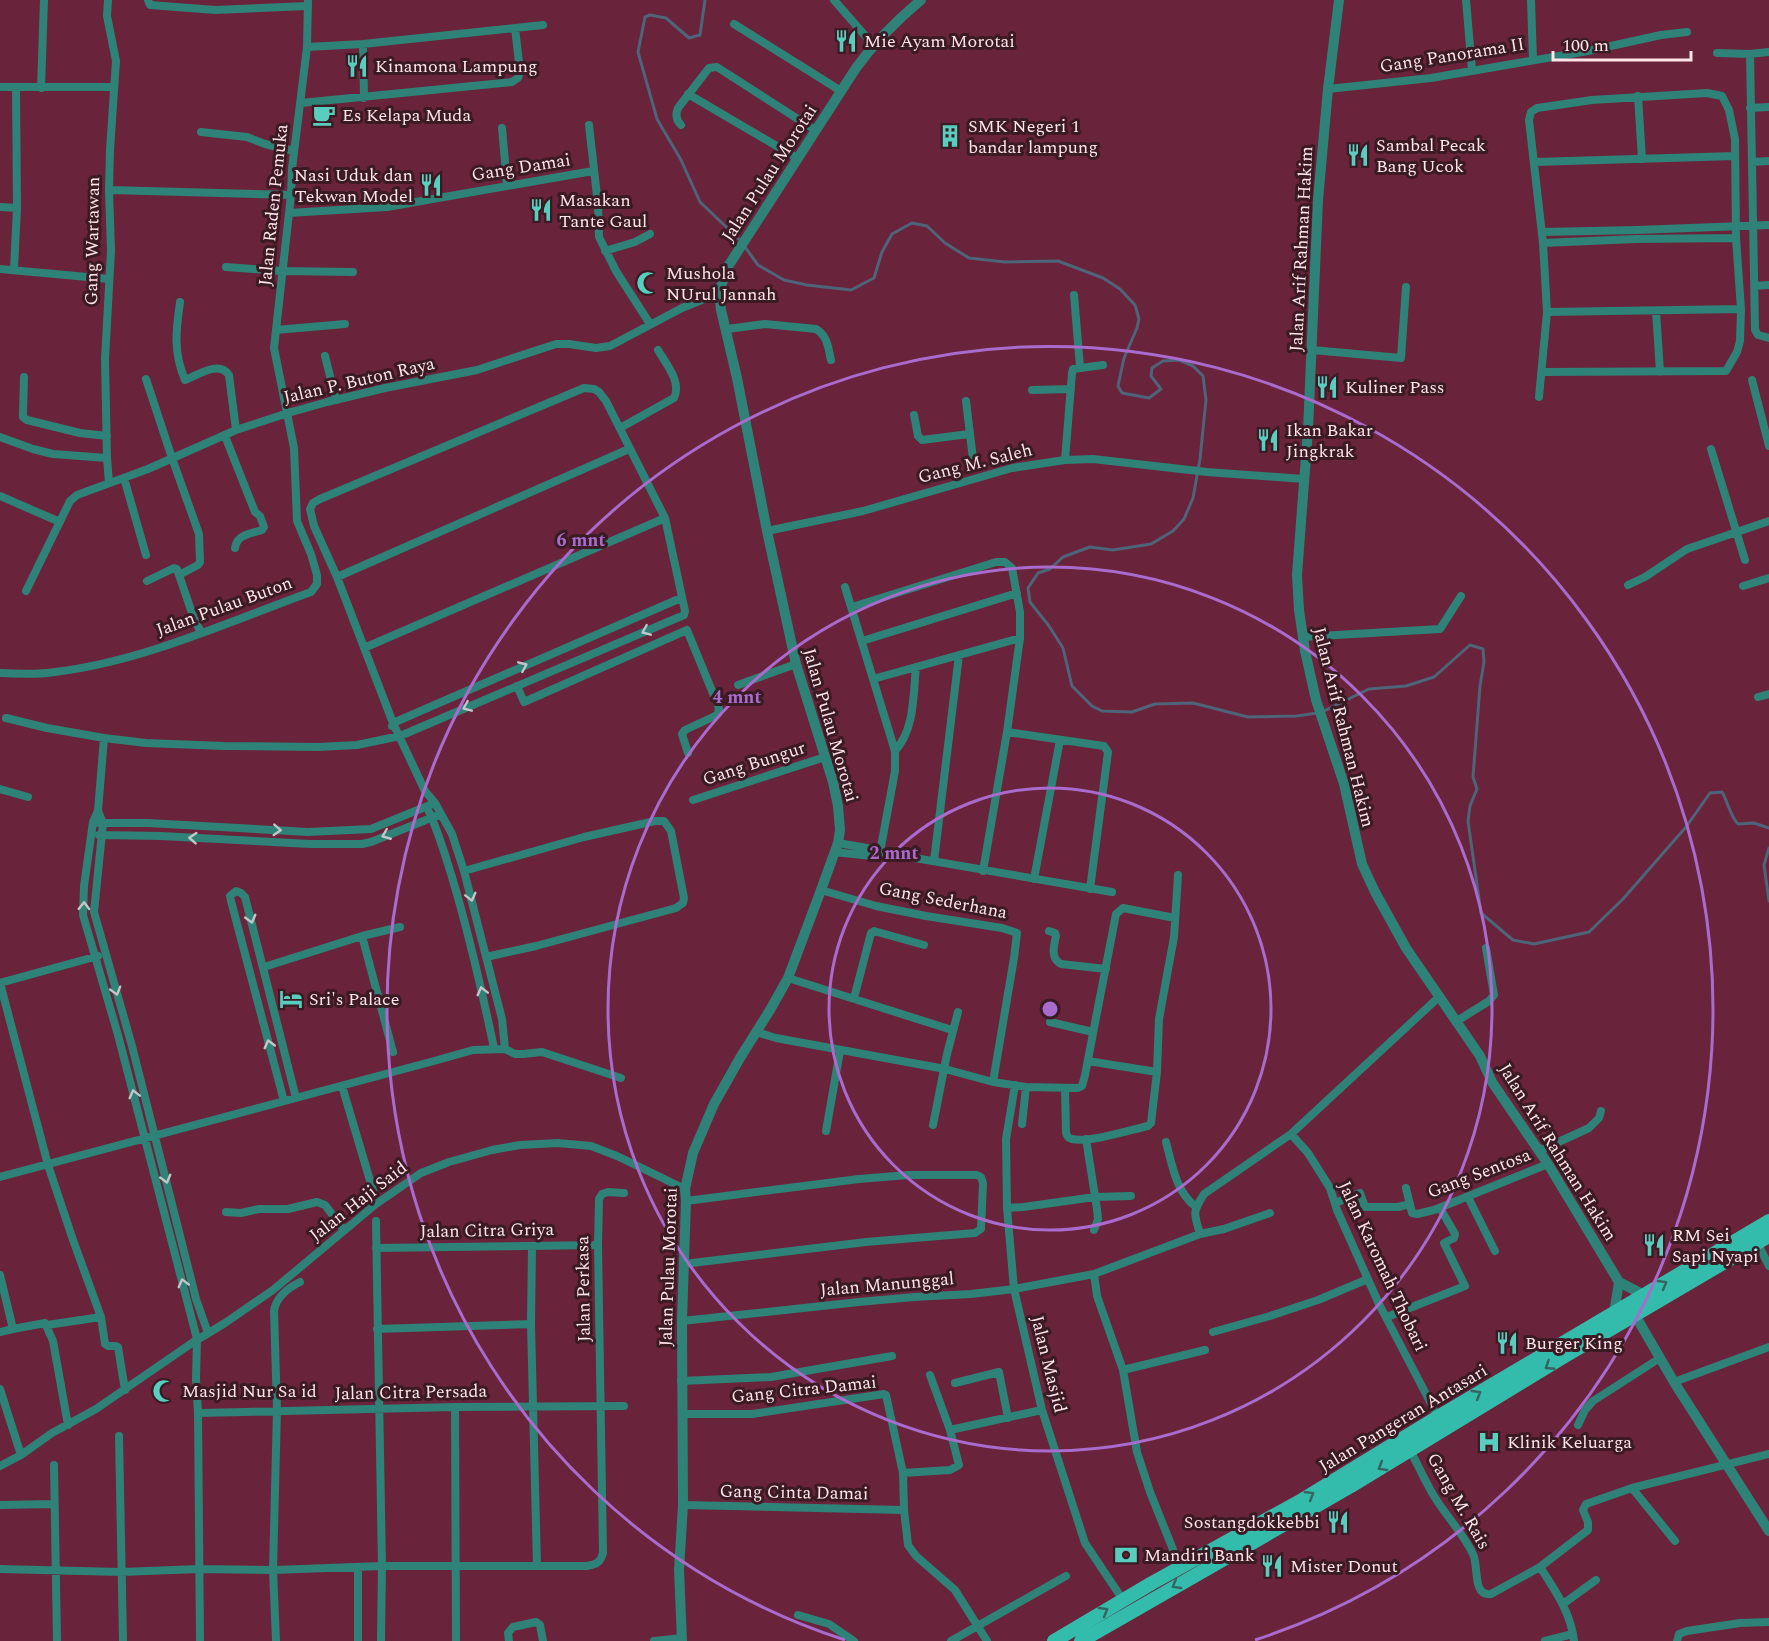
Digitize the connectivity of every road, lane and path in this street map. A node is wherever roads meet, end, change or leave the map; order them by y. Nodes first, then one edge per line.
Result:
1 (44, 0) edge
2 (108, 0) edge
3 (148, 0) edge
4 (834, 0) edge
5 (921, 0) edge
6 (1339, 0) edge
7 (1466, 0) edge
8 (1531, 0) edge
9 (308, 3) edge
10 (734, 24) dead end
11 (543, 25) dead end
12 (515, 28) junction
13 (1687, 32) dead end
14 (874, 43) junction
15 (363, 44) junction
16 (307, 47) junction
17 (1769, 52) edge
18 (1717, 53) dead end
19 (1750, 54) junction
20 (1533, 60) junction
21 (1472, 70) junction
22 (1, 87) edge
23 (16, 87) junction
24 (114, 87) junction
25 (41, 88) junction
26 (1328, 89) junction
27 (841, 91) junction
28 (688, 94) junction
29 (1638, 96) junction
30 (364, 98) junction
31 (301, 104) junction
32 (1769, 107) edge
33 (1750, 108) junction
34 (589, 125) dead end
35 (681, 125) dead end
36 (502, 128) dead end
37 (815, 130) junction
38 (201, 132) dead end
39 (294, 151) junction
40 (1736, 156) junction
41 (797, 158) junction
42 (1642, 159) junction
43 (1769, 161) edge
44 (1534, 162) junction
45 (1752, 162) junction
46 (593, 171) junction
47 (507, 185) junction
48 (110, 190) junction
49 (291, 195) junction
50 (0, 207) edge
51 (17, 208) junction
52 (289, 213) junction
53 (1769, 225) edge
54 (1745, 227) junction
55 (1542, 232) junction
56 (650, 234) dead end
57 (1736, 238) junction
58 (1543, 243) junction
59 (605, 251) junction
60 (226, 267) dead end
61 (0, 269) edge
62 (14, 269) junction
63 (281, 271) junction
64 (353, 272) dead end
65 (110, 279) junction
66 (1769, 285) edge
67 (1755, 286) junction
68 (1407, 287) dead end
69 (719, 293) junction
70 (1074, 295) dead end
71 (180, 302) dead end
72 (1741, 309) junction
73 (1656, 311) junction
74 (1547, 312) junction
75 (345, 324) dead end
76 (650, 324) junction
77 (727, 329) junction
78 (276, 330) junction
79 (1769, 338) edge
80 (658, 350) dead end
81 (1312, 350) junction
82 (325, 356) dead end
83 (831, 360) dead end
84 (1103, 365) dead end
85 (1080, 367) junction
86 (1542, 372) junction
87 (1660, 372) junction
88 (24, 377) dead end
89 (146, 379) dead end
90 (1752, 380) dead end
91 (1071, 389) junction
92 (1032, 390) dead end
93 (1539, 397) dead end
94 (336, 400) junction
95 (966, 401) dead end
96 (288, 413) junction
97 (914, 415) dead end
98 (620, 428) junction
99 (236, 430) junction
100 (969, 434) junction
101 (225, 435) junction
102 (0, 436) edge
103 (107, 436) junction
104 (1769, 446) edge
105 (629, 449) junction
106 (1711, 449) dead end
107 (107, 458) junction
108 (172, 458) junction
109 (972, 459) tunnel mouth
110 (1065, 460) junction
111 (124, 477) junction
112 (1304, 479) junction
113 (109, 483) junction
114 (0, 496) edge
115 (665, 518) junction
116 (1769, 521) edge
117 (60, 522) junction
118 (767, 531) junction
119 (1738, 532) junction
120 (235, 548) dead end
121 (146, 555) dead end
122 (1745, 560) dead end
123 (179, 575) junction
124 (337, 577) junction
125 (1769, 578) edge
126 (147, 581) dead end
127 (1628, 585) dead end
128 (1743, 586) dead end
129 (845, 587) dead end
130 (26, 591) dead end
131 (1017, 593) junction
132 (1461, 596) dead end
133 (681, 598) junction
134 (852, 607) junction
135 (684, 615) junction
136 (687, 630) junction
137 (201, 632) junction
138 (1302, 637) junction
139 (1020, 638) junction
140 (862, 641) junction
141 (364, 648) junction
142 (959, 655) junction
143 (796, 664) junction
144 (916, 667) junction
145 (0, 674) edge
146 (873, 679) junction
147 (738, 685) dead end
148 (517, 686) junction
149 (1769, 694) edge
150 (1758, 697) dead end
151 (6, 718) dead end
152 (393, 723) junction
153 (1006, 732) junction
154 (400, 736) junction
155 (104, 738) junction
156 (387, 738) junction
157 (1060, 740) junction
158 (895, 751) junction
159 (688, 753) dead end
160 (825, 757) junction
161 (0, 789) edge
162 (28, 797) dead end
163 (693, 800) dead end
164 (431, 805) junction
165 (98, 811) junction
166 (441, 814) junction
167 (431, 817) junction
168 (93, 822) junction
169 (103, 823) junction
170 (91, 834) junction
171 (102, 835) junction
172 (836, 847) junction
173 (880, 852) junction
174 (934, 861) junction
175 (464, 871) junction
176 (983, 871) junction
177 (1179, 875) dead end
178 (1034, 879) junction
179 (1090, 889) junction
180 (821, 890) junction
181 (1112, 892) dead end
182 (1175, 918) junction
183 (400, 927) dead end
184 (1049, 931) dead end
185 (362, 936) junction
186 (924, 945) dead end
187 (1486, 948) dead end
188 (105, 953) junction
189 (94, 957) junction
190 (486, 957) junction
191 (264, 967) junction
192 (1106, 969) junction
193 (788, 978) junction
194 (0, 983) edge
195 (1440, 996) junction
196 (854, 998) junction
197 (958, 1012) dead end
198 (1457, 1021) junction
199 (1050, 1022) dead end
200 (952, 1030) junction
201 (756, 1032) junction
202 (1093, 1032) junction
203 (494, 1048) junction
204 (505, 1049) junction
205 (840, 1051) junction
206 (393, 1052) dead end
207 (1088, 1061) junction
208 (945, 1069) junction
209 (1157, 1072) junction
210 (621, 1078) dead end
211 (993, 1082) junction
212 (1015, 1085) junction
213 (342, 1086) junction
214 (1026, 1087) junction
215 (1065, 1088) junction
216 (296, 1098) junction
217 (284, 1101) junction
218 (1601, 1111) dead end
219 (1022, 1124) dead end
220 (933, 1125) dead end
221 (826, 1131) dead end
222 (1291, 1134) junction
223 (155, 1136) junction
224 (145, 1138) junction
225 (1086, 1139) junction
226 (1166, 1142) dead end
227 (1539, 1151) junction
228 (1548, 1164) junction
229 (48, 1165) junction
230 (0, 1177) edge
231 (1406, 1188) dead end
232 (685, 1189) junction
233 (624, 1193) dead end
234 (374, 1194) dead end
235 (1131, 1196) dead end
236 (1095, 1197) junction
237 (1468, 1197) junction
238 (686, 1201) junction
239 (1335, 1203) junction
240 (1410, 1204) junction
241 (1196, 1207) junction
242 (1007, 1208) junction
243 (1440, 1208) junction
244 (226, 1212) dead end
245 (1270, 1213) dead end
246 (376, 1221) dead end
247 (1769, 1221) edge
248 (344, 1230) junction
249 (1094, 1230) dead end
250 (1200, 1234) junction
251 (1763, 1239) edge
252 (598, 1245) junction
253 (532, 1247) junction
254 (376, 1248) junction
255 (1495, 1251) dead end
256 (684, 1264) junction
257 (1769, 1266) edge
258 (1094, 1274) junction
259 (0, 1275) edge
260 (1368, 1279) junction
261 (300, 1282) dead end
262 (1619, 1282) junction
263 (1014, 1289) junction
264 (1644, 1295) junction
265 (1614, 1313) junction
266 (1635, 1315) junction
267 (100, 1317) junction
268 (1387, 1317) junction
269 (682, 1321) junction
270 (46, 1324) junction
271 (531, 1324) junction
272 (13, 1329) junction
273 (376, 1329) junction
274 (0, 1332) edge
275 (1213, 1332) dead end
276 (208, 1334) junction
277 (195, 1341) junction
278 (1769, 1347) edge
279 (1205, 1350) dead end
280 (892, 1356) dead end
281 (1660, 1358) junction
282 (1123, 1370) junction
283 (930, 1375) dead end
284 (681, 1382) junction
285 (1674, 1382) junction
286 (955, 1383) dead end
287 (0, 1389) edge
288 (125, 1390) junction
289 (601, 1406) junction
290 (624, 1406) dead end
291 (455, 1407) junction
292 (535, 1407) junction
293 (379, 1409) junction
294 (277, 1410) junction
295 (1042, 1410) junction
296 (198, 1413) junction
297 (683, 1414) junction
298 (1438, 1417) junction
299 (1008, 1418) junction
300 (68, 1425) junction
301 (1578, 1425) dead end
302 (950, 1430) junction
303 (119, 1436) dead end
304 (1410, 1450) junction
305 (1769, 1454) edge
306 (21, 1455) junction
307 (54, 1465) dead end
308 (0, 1466) edge
309 (1726, 1466) junction
310 (903, 1473) junction
311 (1632, 1488) junction
312 (54, 1504) junction
313 (0, 1505) edge
314 (683, 1505) junction
315 (904, 1510) junction
316 (1272, 1524) junction
317 (1769, 1531) edge
318 (1258, 1533) junction
319 (1675, 1541) dead end
320 (455, 1565) junction
321 (379, 1566) junction
322 (537, 1566) junction
323 (361, 1567) junction
324 (1180, 1567) junction
325 (1540, 1567) junction
326 (0, 1569) edge
327 (199, 1569) junction
328 (273, 1570) junction
329 (56, 1571) junction
330 (121, 1572) junction
331 (1066, 1576) dead end
332 (1596, 1580) dead end
333 (1123, 1600) junction
334 (1563, 1604) junction
335 (798, 1615) dead end
336 (1769, 1622) edge
337 (978, 1625) junction
338 (1099, 1636) edge
339 (1574, 1637) edge
340 (682, 1639) edge
341 (57, 1641) edge
342 (123, 1641) edge
343 (200, 1641) edge
344 (276, 1641) edge
345 (358, 1641) edge
346 (381, 1641) edge
347 (456, 1641) edge
348 (509, 1641) edge
349 (543, 1641) edge
350 (654, 1641) edge
351 (854, 1641) edge
352 (951, 1641) edge
353 (987, 1641) edge
354 (1054, 1641) edge
355 (1081, 1641) edge
356 (1545, 1641) edge
357 (1677, 1641) edge

1 - 25 street
2 - 24 street, Gang Wartawan
3 - 9 street
4 - 14 street
5 - 14 street, Jalan Pulau Morotai
6 - 26 street, Jalan Arif Rahman Hakim
7 - 21 street
8 - 20 street
9 - 16 street, Jalan Raden Pemuka
10 - 27 street
11 - 12 street
12 - 15 street
12 - 30 street
13 - 20 street, Gang Panorama II
14 - 27 street, Jalan Pulau Morotai
15 - 16 street
15 - 30 street
16 - 31 street, Jalan Raden Pemuka
17 - 19 street
18 - 19 street
19 - 33 street
20 - 21 street, Gang Panorama II
21 - 26 street, Gang Panorama II
22 - 23 street
23 - 25 street
23 - 51 street
24 - 25 street
24 - 48 street, Gang Wartawan
26 - 81 street, Jalan Arif Rahman Hakim
27 - 37 street, Jalan Pulau Morotai
28 - 35 street
28 - 37 street
28 - 41 street
29 - 40 street
29 - 42 street
29 - 44 street
30 - 31 street
31 - 39 street, Jalan Raden Pemuka
32 - 33 street
33 - 45 street
34 - 46 street
36 - 47 street
37 - 41 street, Jalan Pulau Morotai
38 - 39 street
39 - 49 street, Jalan Raden Pemuka
40 - 42 street
40 - 54 street
41 - 69 street, Jalan Pulau Morotai
42 - 44 street
43 - 45 street
44 - 55 street
45 - 54 street
46 - 47 street, Gang Damai
46 - 59 street, Gang Damai
47 - 52 street, Gang Damai
48 - 49 street
48 - 65 street, Gang Wartawan
49 - 52 street, Jalan Raden Pemuka
50 - 51 street
51 - 62 street
52 - 63 street, Jalan Raden Pemuka
53 - 54 street
54 - 55 street
54 - 57 street
54 - 67 street
55 - 58 street
56 - 59 street
57 - 58 street
57 - 72 street
58 - 74 street
59 - 76 street, Gang Damai
60 - 63 street
61 - 62 street
62 - 65 street
63 - 64 street
63 - 78 street, Jalan Raden Pemuka
65 - 103 street, Gang Wartawan
66 - 67 street
67 - 79 street
68 - 81 street
69 - 76 street, Jalan P. Buton Raya
69 - 77 street, Jalan Pulau Morotai
70 - 85 street
71 - 99 street
72 - 73 street
72 - 87 street
73 - 74 street
73 - 87 street
74 - 86 street
75 - 78 street
76 - 94 street, Jalan P. Buton Raya
77 - 83 street
77 - 118 street, Jalan Pulau Morotai
78 - 96 street, Jalan Raden Pemuka
80 - 98 street
81 - 112 street, Jalan Arif Rahman Hakim
82 - 94 street
84 - 85 street
85 - 91 street
86 - 87 street
86 - 93 street
88 - 103 street
89 - 108 street
90 - 104 street
91 - 92 street
91 - 110 street
94 - 96 street, Jalan P. Buton Raya
95 - 100 street
96 - 99 street, Jalan P. Buton Raya
96 - 137 street, Jalan Pulau Buton
97 - 100 street
98 - 105 street
98 - 124 street
99 - 101 street, Jalan P. Buton Raya
100 - 109 street
101 - 108 street, Jalan P. Buton Raya
101 - 120 street
102 - 107 street
103 - 107 street, Gang Wartawan
105 - 115 street
105 - 124 street
106 - 119 street
107 - 113 street, Gang Wartawan
108 - 111 street, Jalan P. Buton Raya
108 - 123 street
110 - 112 street, Gang M. Saleh
110 - 118 street, Gang M. Saleh
111 - 113 street, Jalan P. Buton Raya
111 - 121 street
112 - 138 street, Jalan Arif Rahman Hakim
113 - 117 street, Jalan P. Buton Raya
114 - 117 street
115 - 133 street
115 - 141 street
116 - 119 street
117 - 130 street, Jalan P. Buton Raya
118 - 143 street, Jalan Pulau Morotai
119 - 122 street
119 - 127 street
123 - 126 street
123 - 137 street
124 - 141 street
125 - 128 street
129 - 134 street
131 - 134 street
131 - 139 street
131 - 140 street
132 - 138 street
133 - 135 street
152 -> 133 street
134 - 140 street
135 - 136 street
135 -> 148 street
136 - 148 street
136 - 159 street
137 - 145 street, Jalan Pulau Buton
138 - 195 street, Jalan Arif Rahman Hakim
139 - 142 street
139 - 153 street
140 - 146 street
141 - 152 street
142 - 144 street
142 - 174 street
143 - 147 street
143 - 160 street, Jalan Pulau Morotai
144 - 146 street
144 - 158 street
146 - 158 street
148 -> 154 street
149 - 150 street
151 - 155 street
152 - 154 street
152 - 156 street
153 - 157 street
153 - 176 street
154 - 156 street
154 - 164 street
155 - 156 street
155 - 165 street
157 - 178 street
157 - 179 street
158 - 173 street
160 - 163 street, Gang Bungur
160 - 172 street, Jalan Pulau Morotai
161 - 162 street
164 - 166 street
164 - 167 street
169 -> 164 street
165 - 168 street
165 - 169 street
166 - 167 street
166 - 175 street
167 -> 171 street
203 -> 167 street
168 - 169 street
168 - 170 street
169 - 171 street
170 - 171 street
189 -> 170 street
171 - 188 street
172 - 173 street
172 - 180 street, Jalan Pulau Morotai
173 - 174 street
174 - 176 street
175 -> 190 street
175 - 190 street
176 - 178 street
177 - 182 street
178 - 179 street
179 - 181 street
180 - 193 street, Jalan Pulau Morotai
180 - 211 street, Gang Sederhana
182 - 192 street
182 - 209 street
183 - 185 street
184 - 192 street
185 - 191 street
185 - 206 street
186 - 196 street
187 - 198 street
188 - 189 street
188 -> 223 street
189 - 194 street
224 -> 189 street
190 - 204 street
191 - 216 street
217 -> 191 street
192 - 202 street
193 - 196 street
193 - 201 street, Jalan Pulau Morotai
194 - 229 street
195 - 198 street, Jalan Arif Rahman Hakim
195 - 222 street
196 - 200 street
197 - 200 street
198 - 227 street, Jalan Arif Rahman Hakim
199 - 202 street
200 - 208 street
201 - 205 street
201 - 232 street, Jalan Pulau Morotai
202 - 207 street
203 - 204 street
203 - 213 street
204 - 210 street
205 - 208 street
205 - 221 street
207 - 209 street
207 - 215 street
208 - 211 street
208 - 220 street
209 - 225 street
211 - 212 street
212 - 214 street
212 - 242 street, Jalan Masjid
213 - 216 street
213 - 234 street
214 - 215 street
214 - 219 street
215 - 225 street
216 - 217 street
217 - 223 street
218 - 227 street
222 - 239 street, Jalan Karomah Thobari
222 - 241 street
223 - 224 street
223 -> 276 street
224 - 229 street
277 -> 224 street
225 - 236 street
226 - 241 street
227 - 228 street, Jalan Arif Rahman Hakim
228 - 237 street, Gang Sentosa
228 - 262 street, Jalan Arif Rahman Hakim
229 - 230 street
229 - 267 street
231 - 240 street, Gang Sentosa
232 - 238 street, Jalan Pulau Morotai
232 - 248 street, Jalan Haji Said
233 - 252 street, Jalan Perkasa
235 - 236 street
236 - 242 street
236 - 249 street
237 - 243 street, Gang Sentosa
237 - 255 street
238 - 256 street, Jalan Pulau Morotai
238 - 256 street
239 - 240 street
239 - 260 street, Jalan Karomah Thobari
240 - 243 street, Gang Sentosa
241 - 250 street
242 - 263 street, Jalan Masjid
243 - 268 street
244 - 248 street
245 - 250 street, Jalan Manunggal
246 - 254 street
264 -> 247 main road, Jalan Pangeran Antasari
248 - 276 street, Jalan Haji Said
250 - 258 street, Jalan Manunggal
251 - 257 street
251 - 266 main road, Jalan Pangeran Antasari
252 - 253 street, Jalan Citra Griya
252 - 289 street, Jalan Perkasa
253 - 254 street, Jalan Citra Griya
253 - 271 street
254 - 273 street
256 - 269 street, Jalan Pulau Morotai
258 - 263 street, Jalan Manunggal
258 - 282 street
259 - 272 street
260 - 268 street, Jalan Karomah Thobari
260 - 275 street
261 - 294 street
262 - 264 street
262 - 265 street
263 - 269 street, Jalan Manunggal
263 - 295 street, Jalan Masjid
264 - 265 main road, Jalan Pangeran Antasari
298 -> 265 main road, Jalan Pangeran Antasari
266 - 281 street
266 -> 304 main road, Jalan Pangeran Antasari
267 - 270 street
267 - 288 street
268 - 298 street, Jalan Karomah Thobari
269 - 284 street, Jalan Pulau Morotai
270 - 272 street
270 - 300 street
271 - 273 street
271 - 292 street
272 - 274 street
273 - 293 street
276 - 277 street, Jalan Haji Said
277 - 288 street, Jalan Haji Said
277 - 296 street
278 - 285 street
279 - 282 street
280 - 284 street
281 - 285 street
281 - 301 street
282 - 324 street
283 - 302 street
284 - 297 street, Jalan Pulau Morotai
285 - 309 street
286 - 299 street
287 - 306 street
288 - 300 street, Jalan Haji Said
289 - 290 street, Jalan Citra Persada
289 - 292 street, Jalan Citra Persada
289 - 322 street, Jalan Perkasa
291 - 292 street, Jalan Citra Persada
291 - 293 street, Jalan Citra Persada
291 - 320 street
292 - 322 street
293 - 294 street, Jalan Citra Persada
293 - 321 street
294 - 296 street, Jalan Citra Persada
294 - 328 street
295 - 299 street
295 - 333 street, Jalan Masjid
296 - 327 street
297 - 310 street, Gang Citra Damai
297 - 314 street, Jalan Pulau Morotai
316 -> 298 main road, Jalan Pangeran Antasari
299 - 302 street
300 - 306 street, Jalan Haji Said
302 - 310 street
303 - 330 street
304 -> 316 main road, Jalan Pangeran Antasari
304 - 325 street, Gang M. Rais
305 - 309 street, Gang M. Rais
306 - 308 street, Jalan Haji Said
307 - 312 street
309 - 311 street, Gang M. Rais
309 - 317 street
310 - 315 street
311 - 319 street
311 - 325 street, Gang M. Rais
312 - 313 street
312 - 329 street
314 - 315 street, Gang Cinta Damai
314 - 340 street, Jalan Pulau Morotai
315 - 337 street
316 - 318 main road, Jalan Pangeran Antasari
318 - 324 main road, Jalan Pangeran Antasari
318 -> 338 main road, Jalan Pangeran Antasari
320 - 321 street
320 - 322 street
320 - 347 street
321 - 323 street
321 - 346 street
323 - 328 street
323 - 345 street
324 - 333 main road, Jalan Pangeran Antasari
325 - 334 street
326 - 329 street
327 - 328 street
327 - 330 street
327 - 343 street
328 - 344 street
329 - 330 street
329 - 341 street
330 - 342 street
331 - 337 street
332 - 334 street
354 -> 333 main road, Jalan Pangeran Antasari
334 - 339 street
335 - 351 street
336 - 357 street
337 - 352 street
337 - 353 street
338 - 355 main road, Jalan Pangeran Antasari
339 - 356 street
340 - 350 street
348 - 349 street

